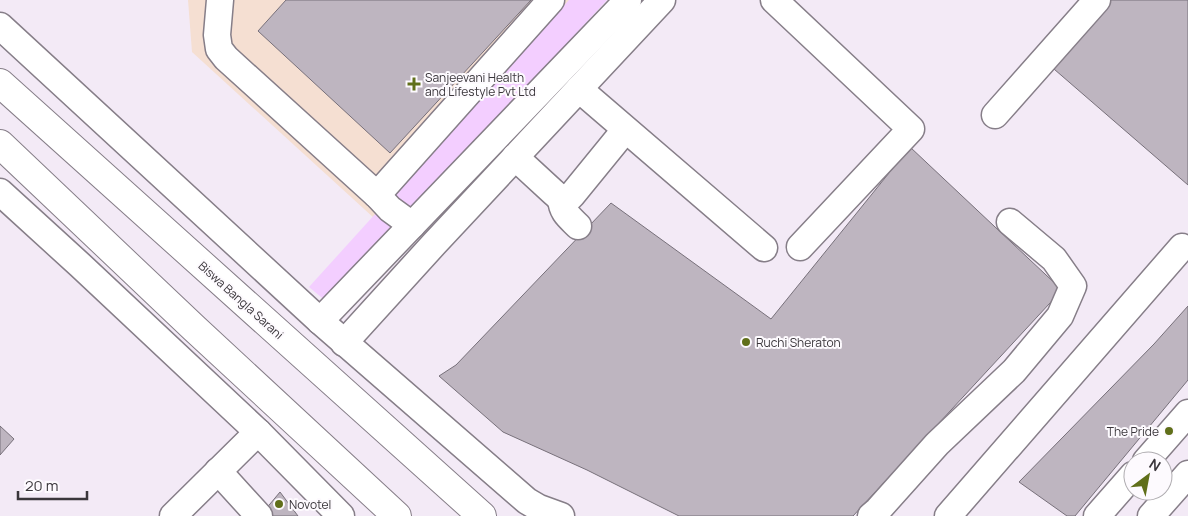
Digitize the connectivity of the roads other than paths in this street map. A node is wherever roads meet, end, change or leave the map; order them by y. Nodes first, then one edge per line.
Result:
1 (220, 0) edge
2 (550, 0) edge
3 (628, 0) edge
4 (662, 0) edge
5 (774, 0) edge
6 (1097, 0) edge
7 (0, 26) edge
8 (0, 83) edge
9 (579, 89) junction
10 (994, 114) dead end
11 (625, 130) junction
12 (0, 144) edge
13 (515, 157) junction
14 (0, 192) edge
15 (377, 195) junction
16 (561, 199) junction
17 (1010, 222) dead end
18 (412, 225) junction
19 (578, 226) dead end
20 (764, 248) dead end
21 (800, 248) dead end
22 (1182, 248) dead end
23 (320, 321) junction
24 (344, 343) junction
25 (1188, 413) edge
26 (258, 432) junction
27 (1155, 451) edge
28 (218, 471) junction
29 (1188, 474) edge
30 (1123, 486) edge
31 (173, 516) edge
32 (259, 516) edge
33 (341, 516) edge
34 (398, 516) edge
35 (482, 516) edge
36 (561, 516) edge
37 (871, 516) edge
38 (948, 516) edge
39 (1097, 516) edge
40 (1150, 516) edge

1 - 15 street
2 - 15 street
3 - 18 street
4 - 9 street
5 - 21 street
6 - 10 street
7 - 23 street
8 - 35 main road, Biswa Bangla Sarani
9 - 11 street
9 - 13 street
11 - 16 street
11 - 20 street
12 - 34 main road
13 - 16 street
13 - 24 street
14 - 26 street
15 - 18 street
16 - 19 street
17 - 37 street
18 - 23 street
22 - 38 street
23 - 24 street
24 - 36 street
25 - 27 street
26 - 28 street
26 - 33 street
28 - 31 street
28 - 32 street
29 - 40 street
30 - 39 street

